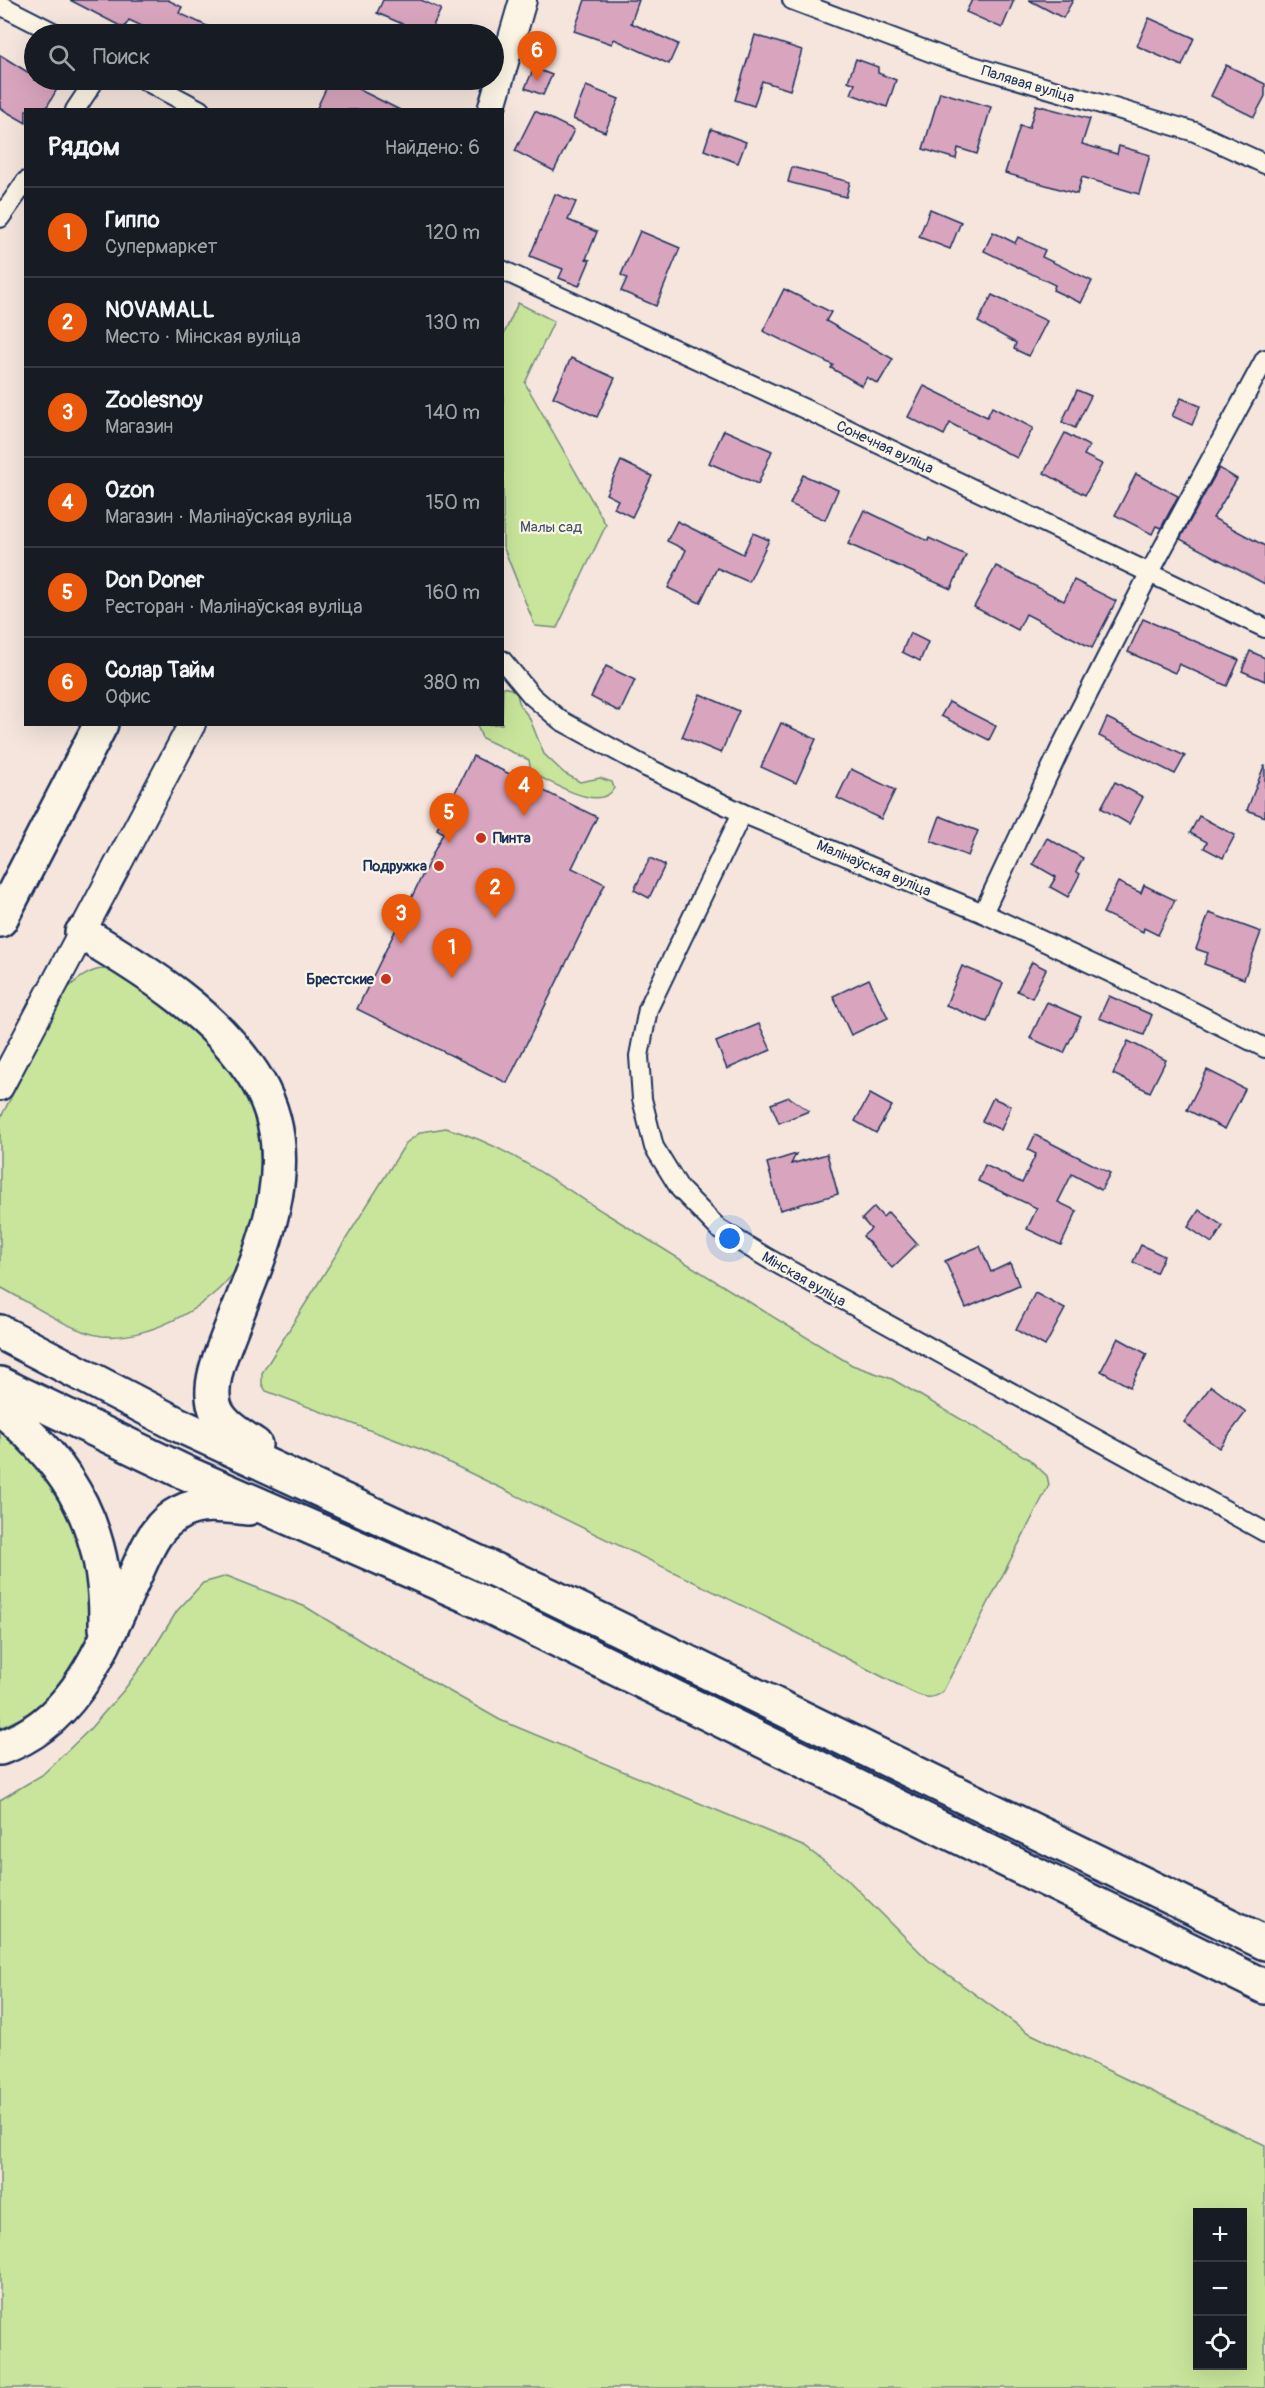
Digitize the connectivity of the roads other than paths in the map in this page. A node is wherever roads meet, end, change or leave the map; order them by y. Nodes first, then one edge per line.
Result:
1 (523, 0) edge
2 (792, 0) edge
3 (0, 5) edge
4 (37, 24) edge
5 (504, 65) edge
6 (88, 90) edge
7 (163, 90) edge
8 (497, 90) edge
9 (76, 108) edge
10 (196, 108) edge
11 (492, 108) edge
12 (1265, 164) edge
13 (24, 184) edge
14 (0, 218) edge
15 (504, 271) edge
16 (1265, 359) edge
17 (1150, 572) junction
18 (1265, 628) edge
19 (504, 662) edge
20 (99, 726) edge
21 (191, 726) edge
22 (742, 813) junction
23 (983, 913) junction
24 (0, 920) edge
25 (82, 933) junction
26 (1265, 1048) edge
27 (0, 1088) edge
28 (0, 1332) edge
29 (0, 1383) edge
30 (0, 1408) edge
31 (321, 1489) junction
32 (272, 1510) junction
33 (1265, 1532) edge
34 (106, 1639) junction
35 (0, 1748) edge
36 (1265, 1943) edge
37 (1265, 1987) edge

1 - 5 main road
2 - 12 street, Палявая вуліца
3 - 4 street
6 - 9 street
7 - 10 street
8 - 11 main road
13 - 14 street
15 - 17 street, Сонечная вуліца
16 - 17 street
17 - 18 street, Сонечная вуліца
17 - 23 street
19 - 22 street, Малінаўская вуліца
20 - 24 highway
21 - 25 main road
22 - 23 street, Малінаўская вуліца
22 - 33 street, Мінская вуліца
23 - 26 street, Малінаўская вуліца
25 - 27 main road
25 - 31 highway
28 - 31 highway
29 - 32 highway
30 - 34 highway
31 - 36 highway
32 - 34 highway
32 - 37 highway
34 - 35 highway

